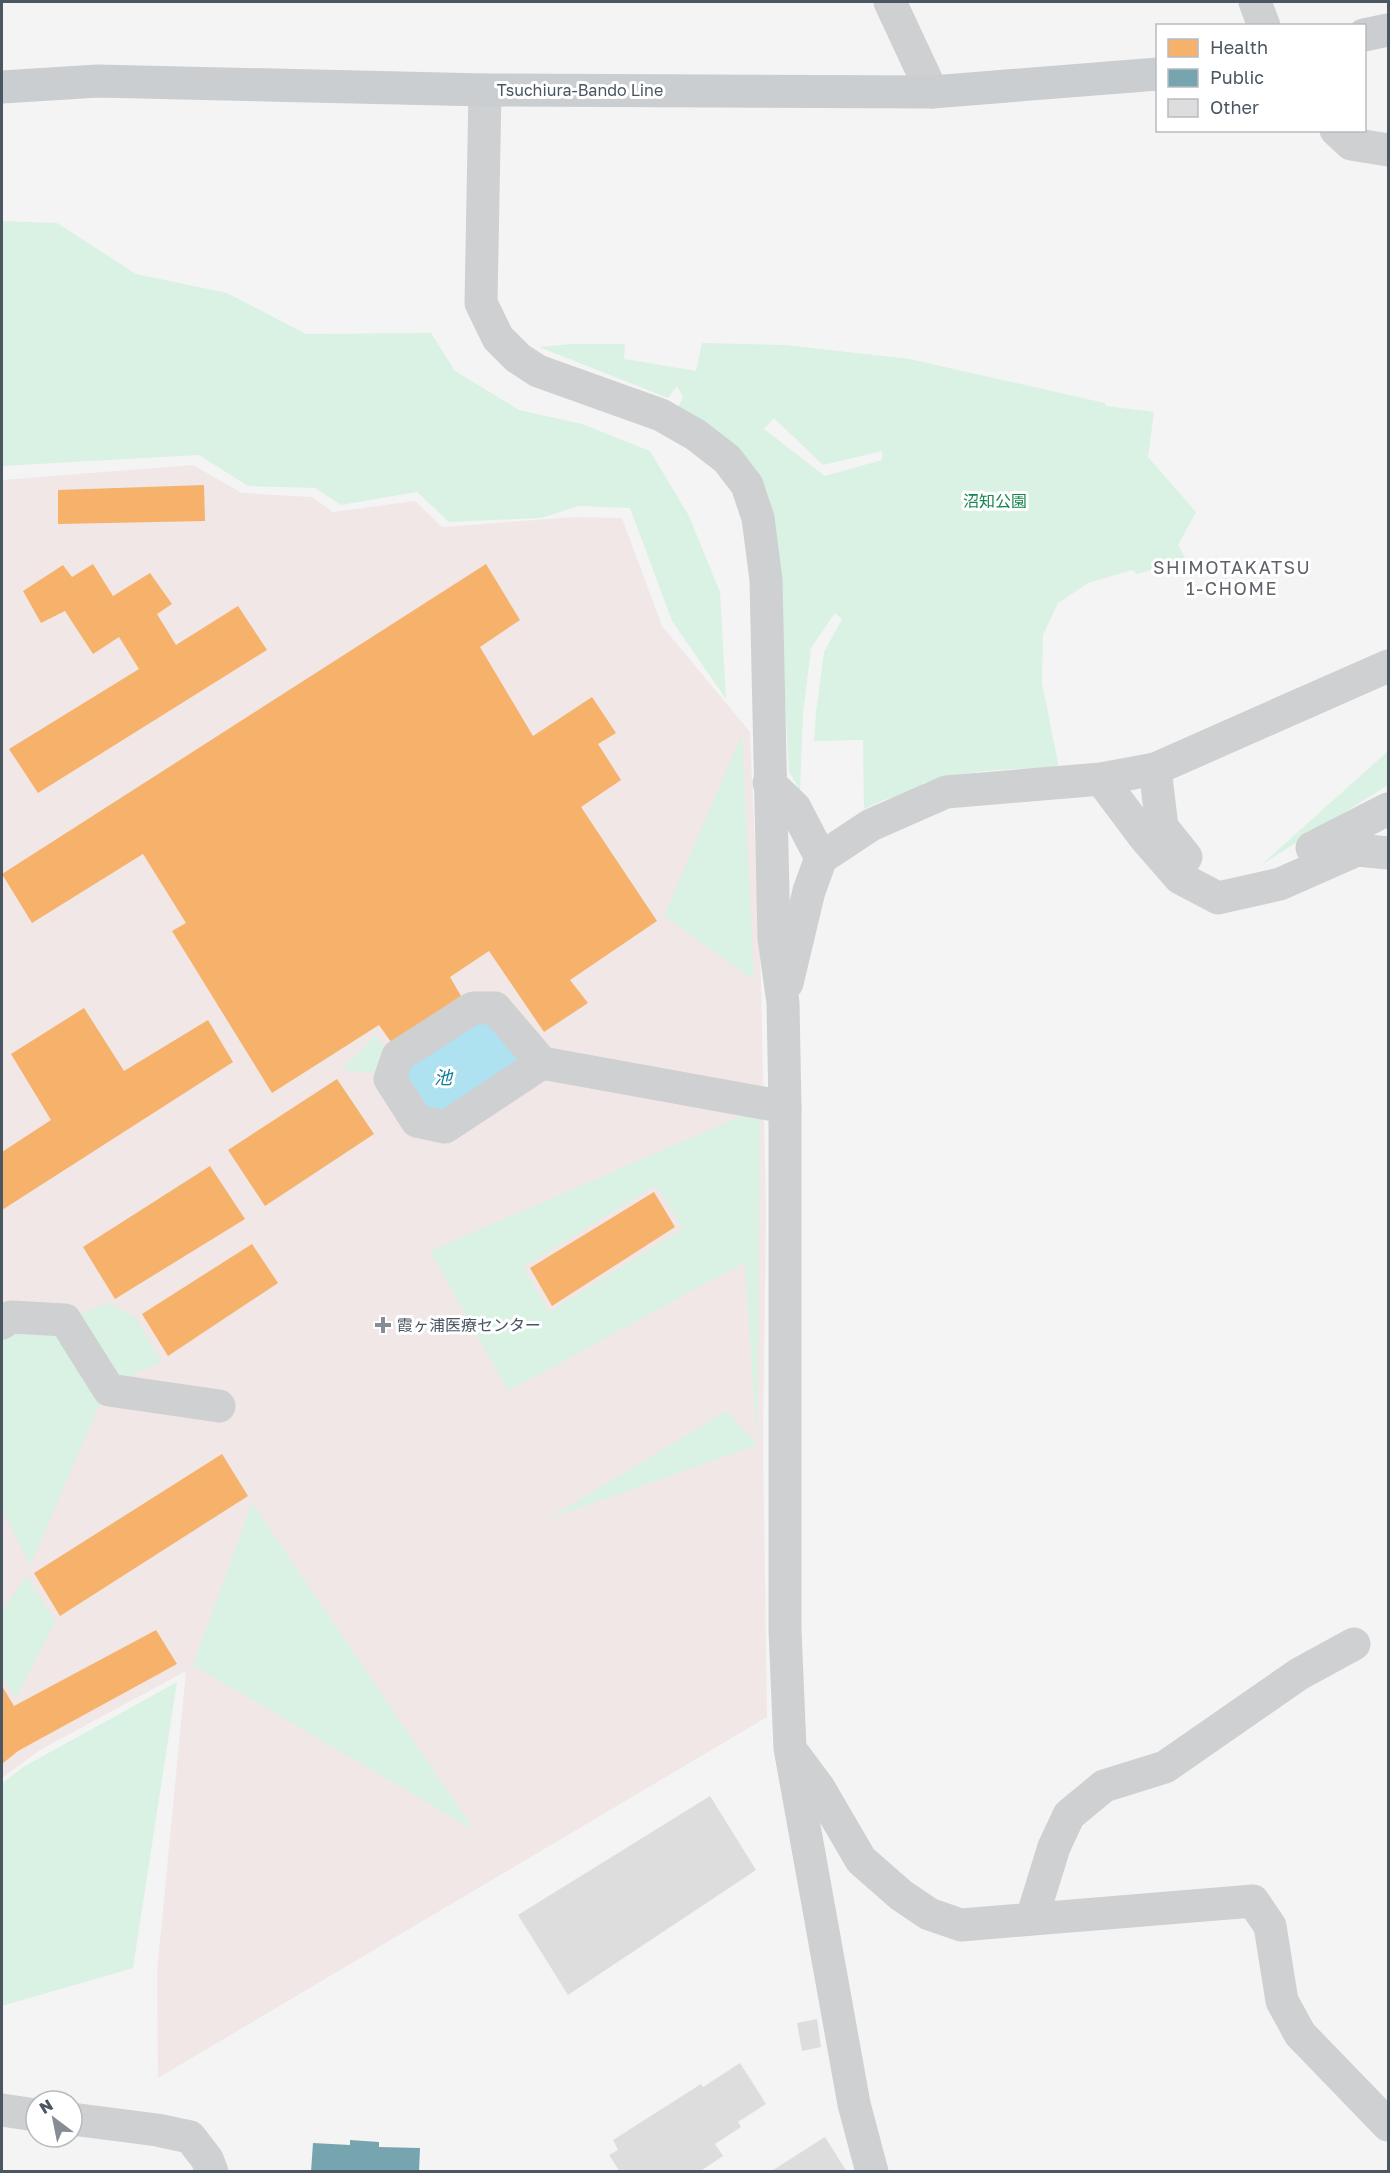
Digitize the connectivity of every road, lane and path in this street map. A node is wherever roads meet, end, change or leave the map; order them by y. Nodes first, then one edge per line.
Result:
1 (890, 2) edge
2 (1255, 2) edge
3 (1263, 24) edge
4 (1389, 30) edge
5 (1366, 35) edge
6 (1156, 74) edge
7 (2, 87) edge
8 (485, 90) junction
9 (932, 92) junction
10 (1338, 132) edge
11 (1389, 150) edge
12 (1389, 666) edge
13 (1155, 769) junction
14 (1101, 779) junction
15 (770, 783) junction
16 (1389, 809) edge
17 (1389, 854) edge
18 (821, 858) junction
19 (783, 1003) junction
20 (542, 1063) dead end
21 (786, 1107) junction
22 (2, 1323) edge
23 (219, 1406) dead end
24 (1354, 1644) dead end
25 (790, 1748) junction
26 (1032, 1918) junction
27 (2, 2110) edge
28 (24, 2113) edge
29 (84, 2121) edge
30 (1389, 2124) edge
31 (212, 2172) edge
32 (872, 2172) edge

1 - 9 street
2 - 3 street
4 - 5 main road
6 - 9 main road, Tsuchiura-Bando Line
7 - 8 main road, Tsuchiura-Bando Line
8 - 9 main road, Tsuchiura-Bando Line
8 - 15 street
10 - 11 street
12 - 13 street
13 - 14 street
13 - 16 street
14 - 17 street
14 - 18 street
15 - 18 street
15 - 19 street
18 - 19 street
19 - 21 street
20 - 21 street
21 - 25 street
22 - 23 street
24 - 26 street
25 - 26 street
25 - 32 street
26 - 30 street
27 - 28 street
29 - 31 street

